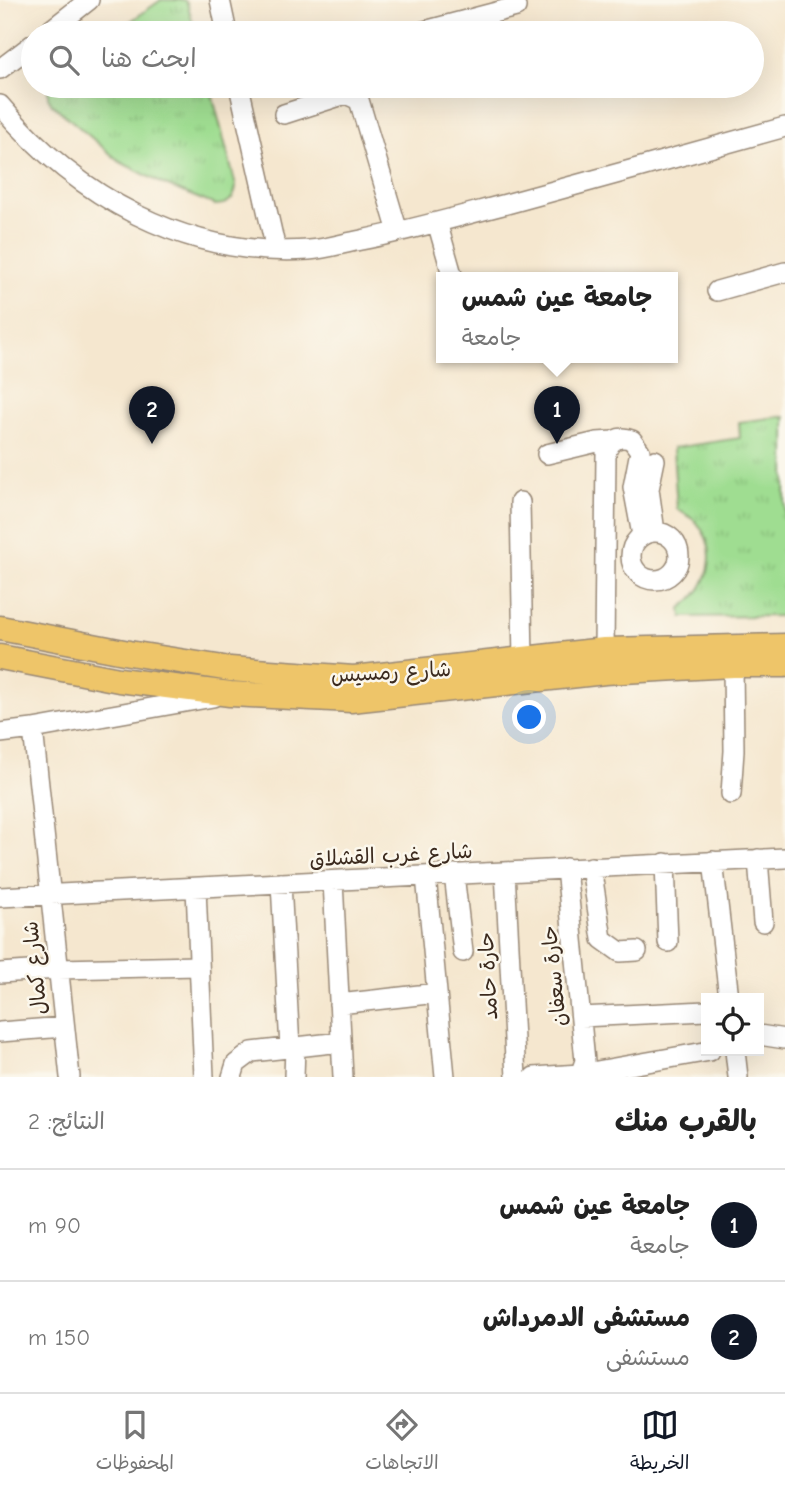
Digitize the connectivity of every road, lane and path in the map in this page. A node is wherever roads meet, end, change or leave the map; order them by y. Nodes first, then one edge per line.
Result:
1 (89, 0) edge
2 (220, 0) edge
3 (516, 7) dead end
4 (62, 21) edge
5 (224, 21) edge
6 (463, 21) edge
7 (21, 53) edge
8 (0, 69) edge
9 (242, 98) edge
10 (334, 98) edge
11 (355, 98) edge
12 (0, 105) edge
13 (284, 114) dead end
14 (785, 127) edge
15 (437, 222) junction
16 (398, 232) junction
17 (276, 250) junction
18 (451, 272) edge
19 (785, 272) edge
20 (717, 291) dead end
21 (613, 441) junction
22 (547, 454) dead end
23 (655, 460) dead end
24 (520, 502) dead end
25 (649, 533) junction
26 (632, 565) junction
27 (603, 568) junction
28 (0, 628) edge
29 (785, 646) edge
30 (604, 650) junction
31 (0, 657) edge
32 (523, 660) junction
33 (733, 665) junction
34 (785, 665) edge
35 (230, 694) junction
36 (33, 729) junction
37 (0, 733) edge
38 (731, 794) dead end
39 (785, 858) edge
40 (758, 859) junction
41 (713, 861) junction
42 (665, 863) junction
43 (591, 867) junction
44 (566, 869) junction
45 (505, 872) junction
46 (454, 874) junction
47 (426, 876) junction
48 (332, 881) junction
49 (281, 883) junction
50 (196, 887) junction
51 (50, 894) junction
52 (0, 897) edge
53 (763, 922) dead end
54 (668, 942) dead end
55 (637, 951) dead end
56 (463, 952) dead end
57 (199, 966) junction
58 (58, 969) junction
59 (0, 973) edge
60 (437, 993) junction
61 (728, 993) edge
62 (339, 1004) junction
63 (701, 1011) edge
64 (581, 1017) junction
65 (64, 1027) junction
66 (0, 1032) edge
67 (764, 1036) edge
68 (785, 1039) edge
69 (341, 1042) junction
70 (293, 1047) junction
71 (701, 1053) edge
72 (736, 1056) edge
73 (579, 1075) edge
74 (198, 1076) edge
75 (70, 1077) edge
76 (232, 1077) edge
77 (294, 1077) edge
78 (343, 1077) edge
79 (445, 1077) edge
80 (516, 1077) edge
81 (534, 1077) edge
82 (738, 1077) edge

1 - 4 street
2 - 5 street
3 - 6 street
7 - 8 street
9 - 17 street
10 - 13 street
11 - 16 street
12 - 17 street
14 - 15 street
15 - 16 street
15 - 18 street
16 - 17 street
19 - 20 street
21 - 22 street
21 - 25 street
21 - 27 street
23 - 25 street
24 - 32 street
25 - 26 street
25 - 26 street
26 - 27 street
27 - 30 street
28 - 32 main road, شارع رمسيس
29 - 30 main road, شارع رمسيس
30 - 32 main road, شارع رمسيس
31 - 35 main road, شارع رمسيس
33 - 34 main road, شارع رمسيس
33 - 35 main road, شارع رمسيس
33 - 38 street
35 - 36 street, شارع رمسيس
36 - 37 street, شارع رمسيس
36 - 51 street, شارع كمال
39 - 40 street, شارع غرب القشلاق
40 - 41 street, شارع غرب القشلاق
40 - 53 street
41 - 42 street, شارع غرب القشلاق
41 - 61 street
42 - 43 street, شارع غرب القشلاق
42 - 54 street
43 - 44 street, شارع غرب القشلاق
43 - 55 street
44 - 45 street, شارع غرب القشلاق
44 - 64 street, حارة سعفان
45 - 46 street, شارع غرب القشلاق
45 - 80 street, حارة حامد
46 - 47 street, شارع غرب القشلاق
46 - 56 street
47 - 48 street, شارع غرب القشلاق
47 - 60 street
48 - 49 street, شارع غرب القشلاق
48 - 62 street
49 - 50 street, شارع غرب القشلاق
49 - 70 street
50 - 51 street, شارع غرب القشلاق
50 - 57 street
51 - 52 street, شارع غرب القشلاق
51 - 58 street, شارع كمال
57 - 58 street
57 - 74 street
58 - 59 street
58 - 65 street, شارع كمال
60 - 62 street
60 - 79 street
62 - 69 street
63 - 64 street
64 - 73 street, حارة سعفان
65 - 66 street
65 - 75 street, شارع كمال
67 - 68 street
69 - 70 street
69 - 78 street
70 - 76 street
70 - 77 street
71 - 73 street
72 - 82 street
73 - 81 street

